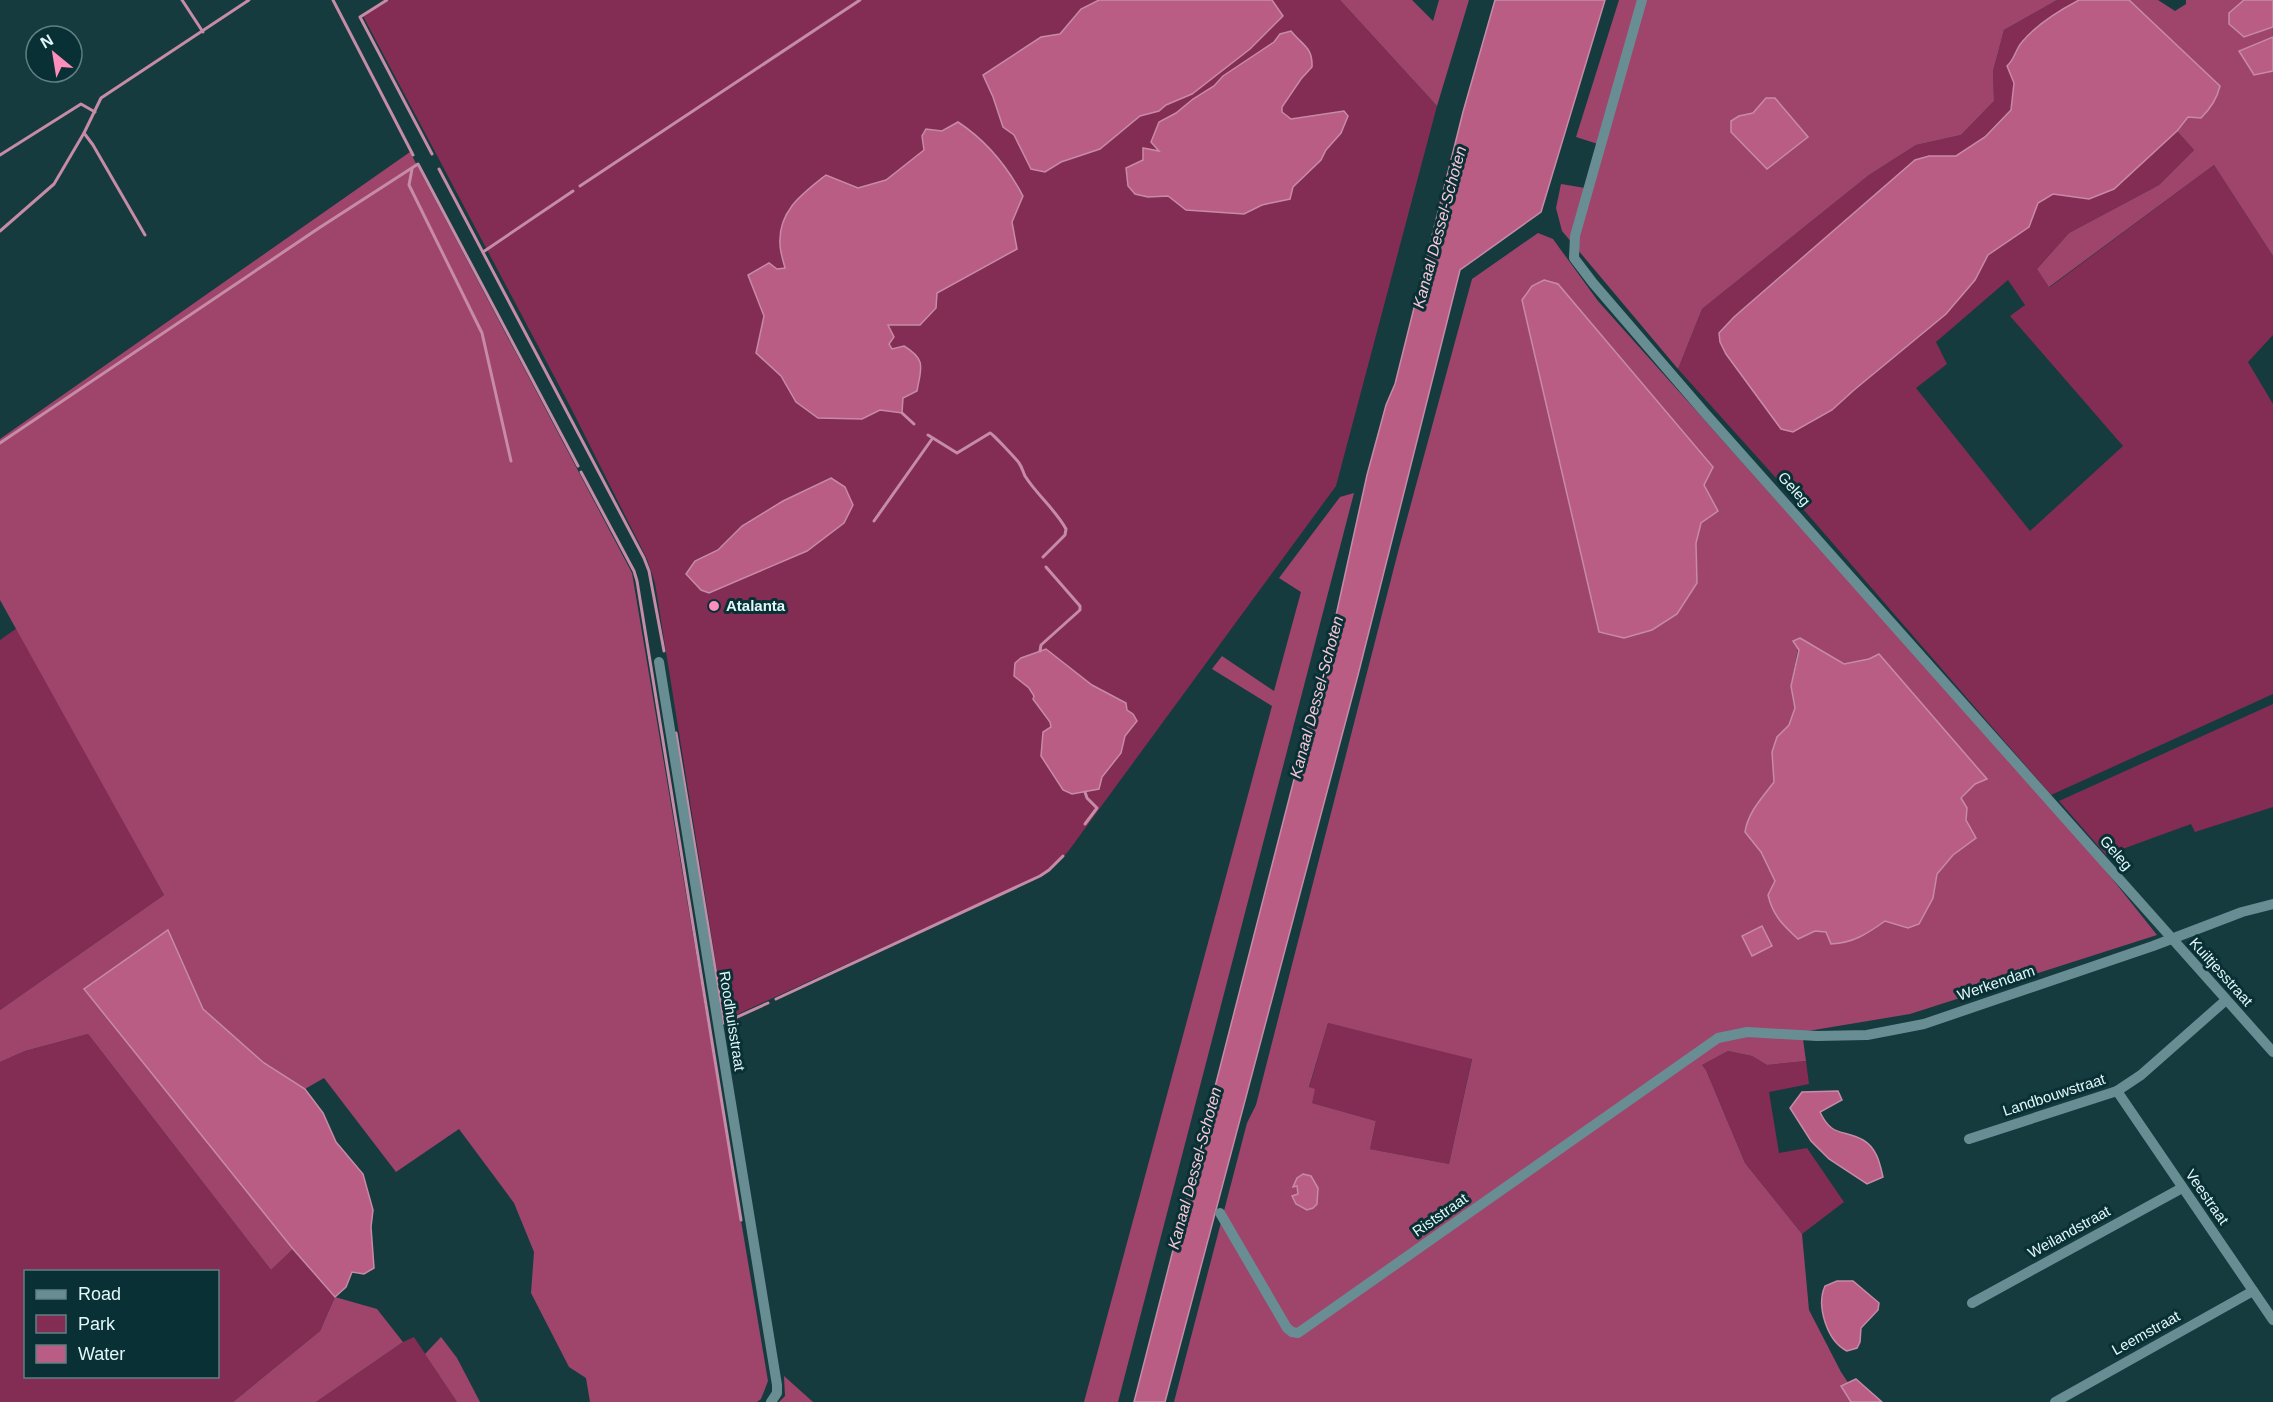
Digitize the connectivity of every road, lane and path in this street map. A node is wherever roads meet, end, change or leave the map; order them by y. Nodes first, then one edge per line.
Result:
1 (1642, 0) edge
2 (659, 662) dead end
3 (2273, 904) edge
4 (2170, 938) junction
5 (2226, 1000) junction
6 (1718, 1038) joint
7 (2273, 1052) edge
8 (2117, 1091) junction
9 (1969, 1139) dead end
10 (2182, 1188) junction
11 (1220, 1213) dead end
12 (2253, 1291) junction
13 (1972, 1303) dead end
14 (2273, 1320) edge
15 (771, 1402) edge
16 (2055, 1402) edge

1 - 4 street, Geleg
2 - 15 street, Roodhuisstraat
3 - 4 street, Werkendam
4 - 5 street, Kuiltjesstraat
4 - 6 street, Werkendam
5 - 7 street, Kuiltjesstraat
5 - 8 street, Landbouwstraat
6 - 11 street, Riststraat
8 - 9 street, Landbouwstraat
8 - 10 street, Veestraat
10 - 12 street, Veestraat
10 - 13 street, Weilandstraat
12 - 14 street, Veestraat
12 - 16 street, Leemstraat

